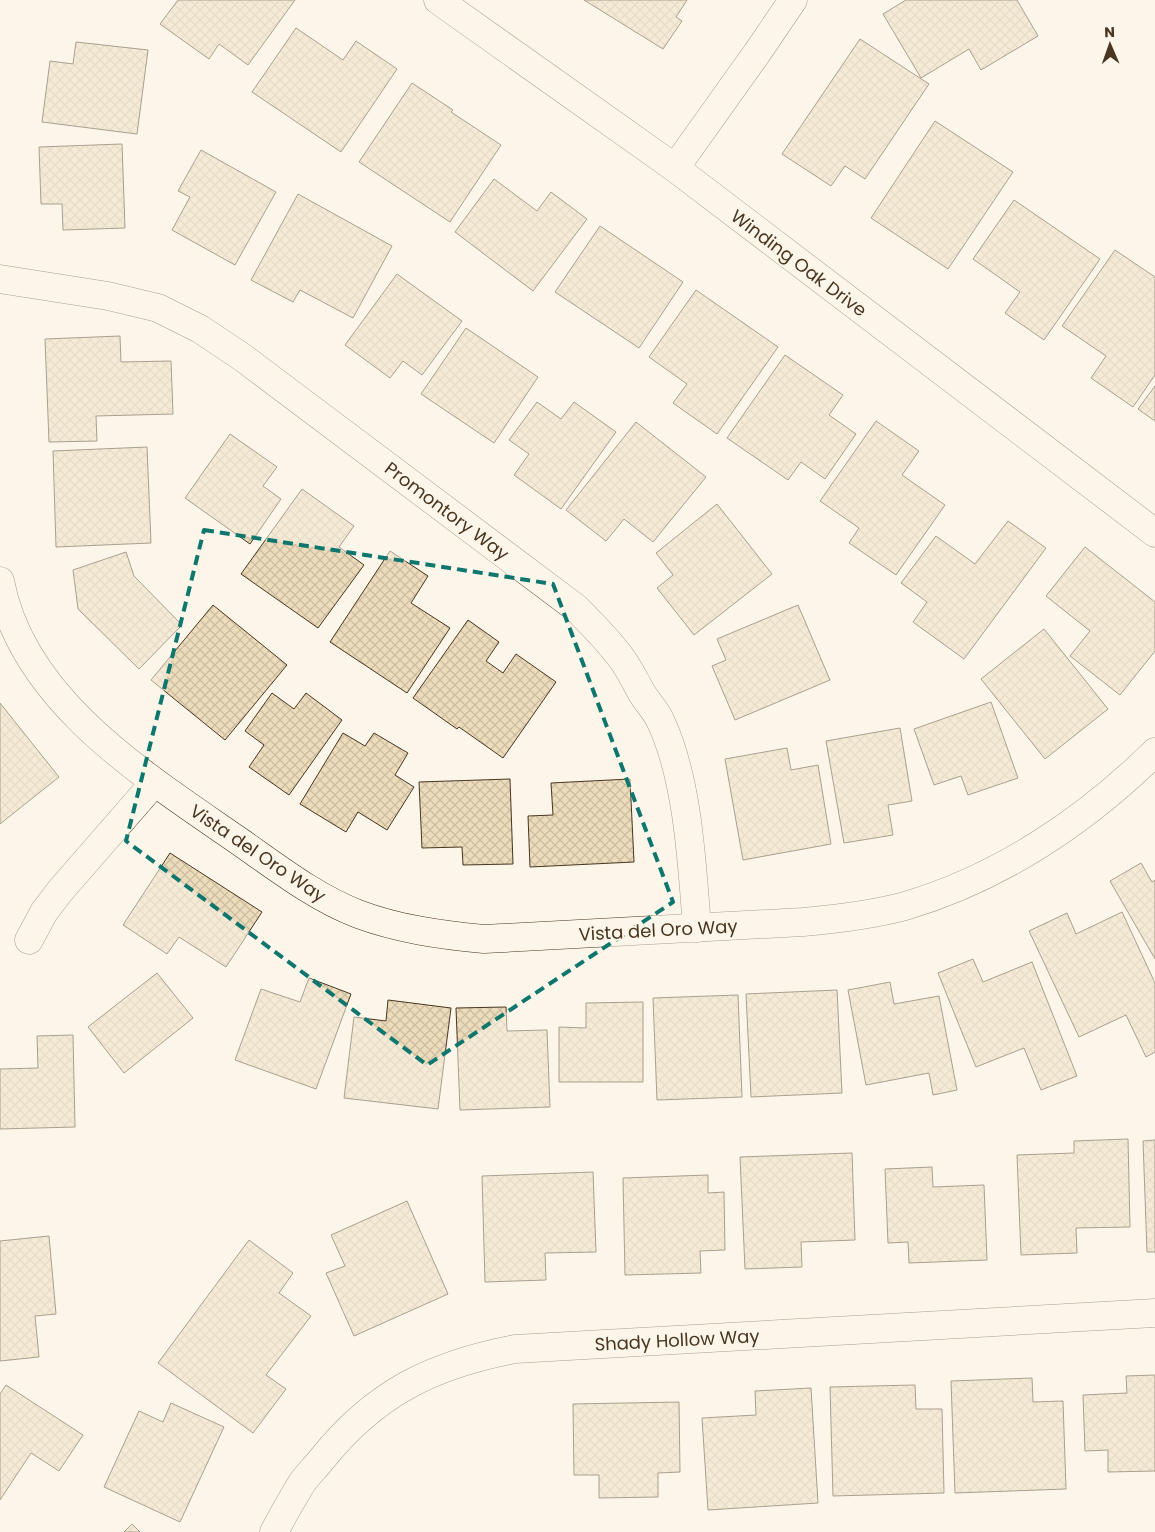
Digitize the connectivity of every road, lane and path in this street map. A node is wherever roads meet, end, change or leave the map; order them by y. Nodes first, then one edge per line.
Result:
1 (438, 0) edge
2 (793, 0) edge
3 (675, 168) junction
4 (0, 279) edge
5 (1155, 533) edge
6 (0, 581) edge
7 (1155, 752) edge
8 (154, 782) junction
9 (697, 928) junction
10 (29, 940) dead end
11 (1155, 1313) edge
12 (274, 1532) edge

1 - 3 street, Winding Oak Drive
2 - 3 street
3 - 5 street, Winding Oak Drive
4 - 9 street, Promontory Way
6 - 8 street, Vista del Oro Way
7 - 9 street, Vista del Oro Way
8 - 9 street, Vista del Oro Way
8 - 10 street
11 - 12 street, Shady Hollow Way

